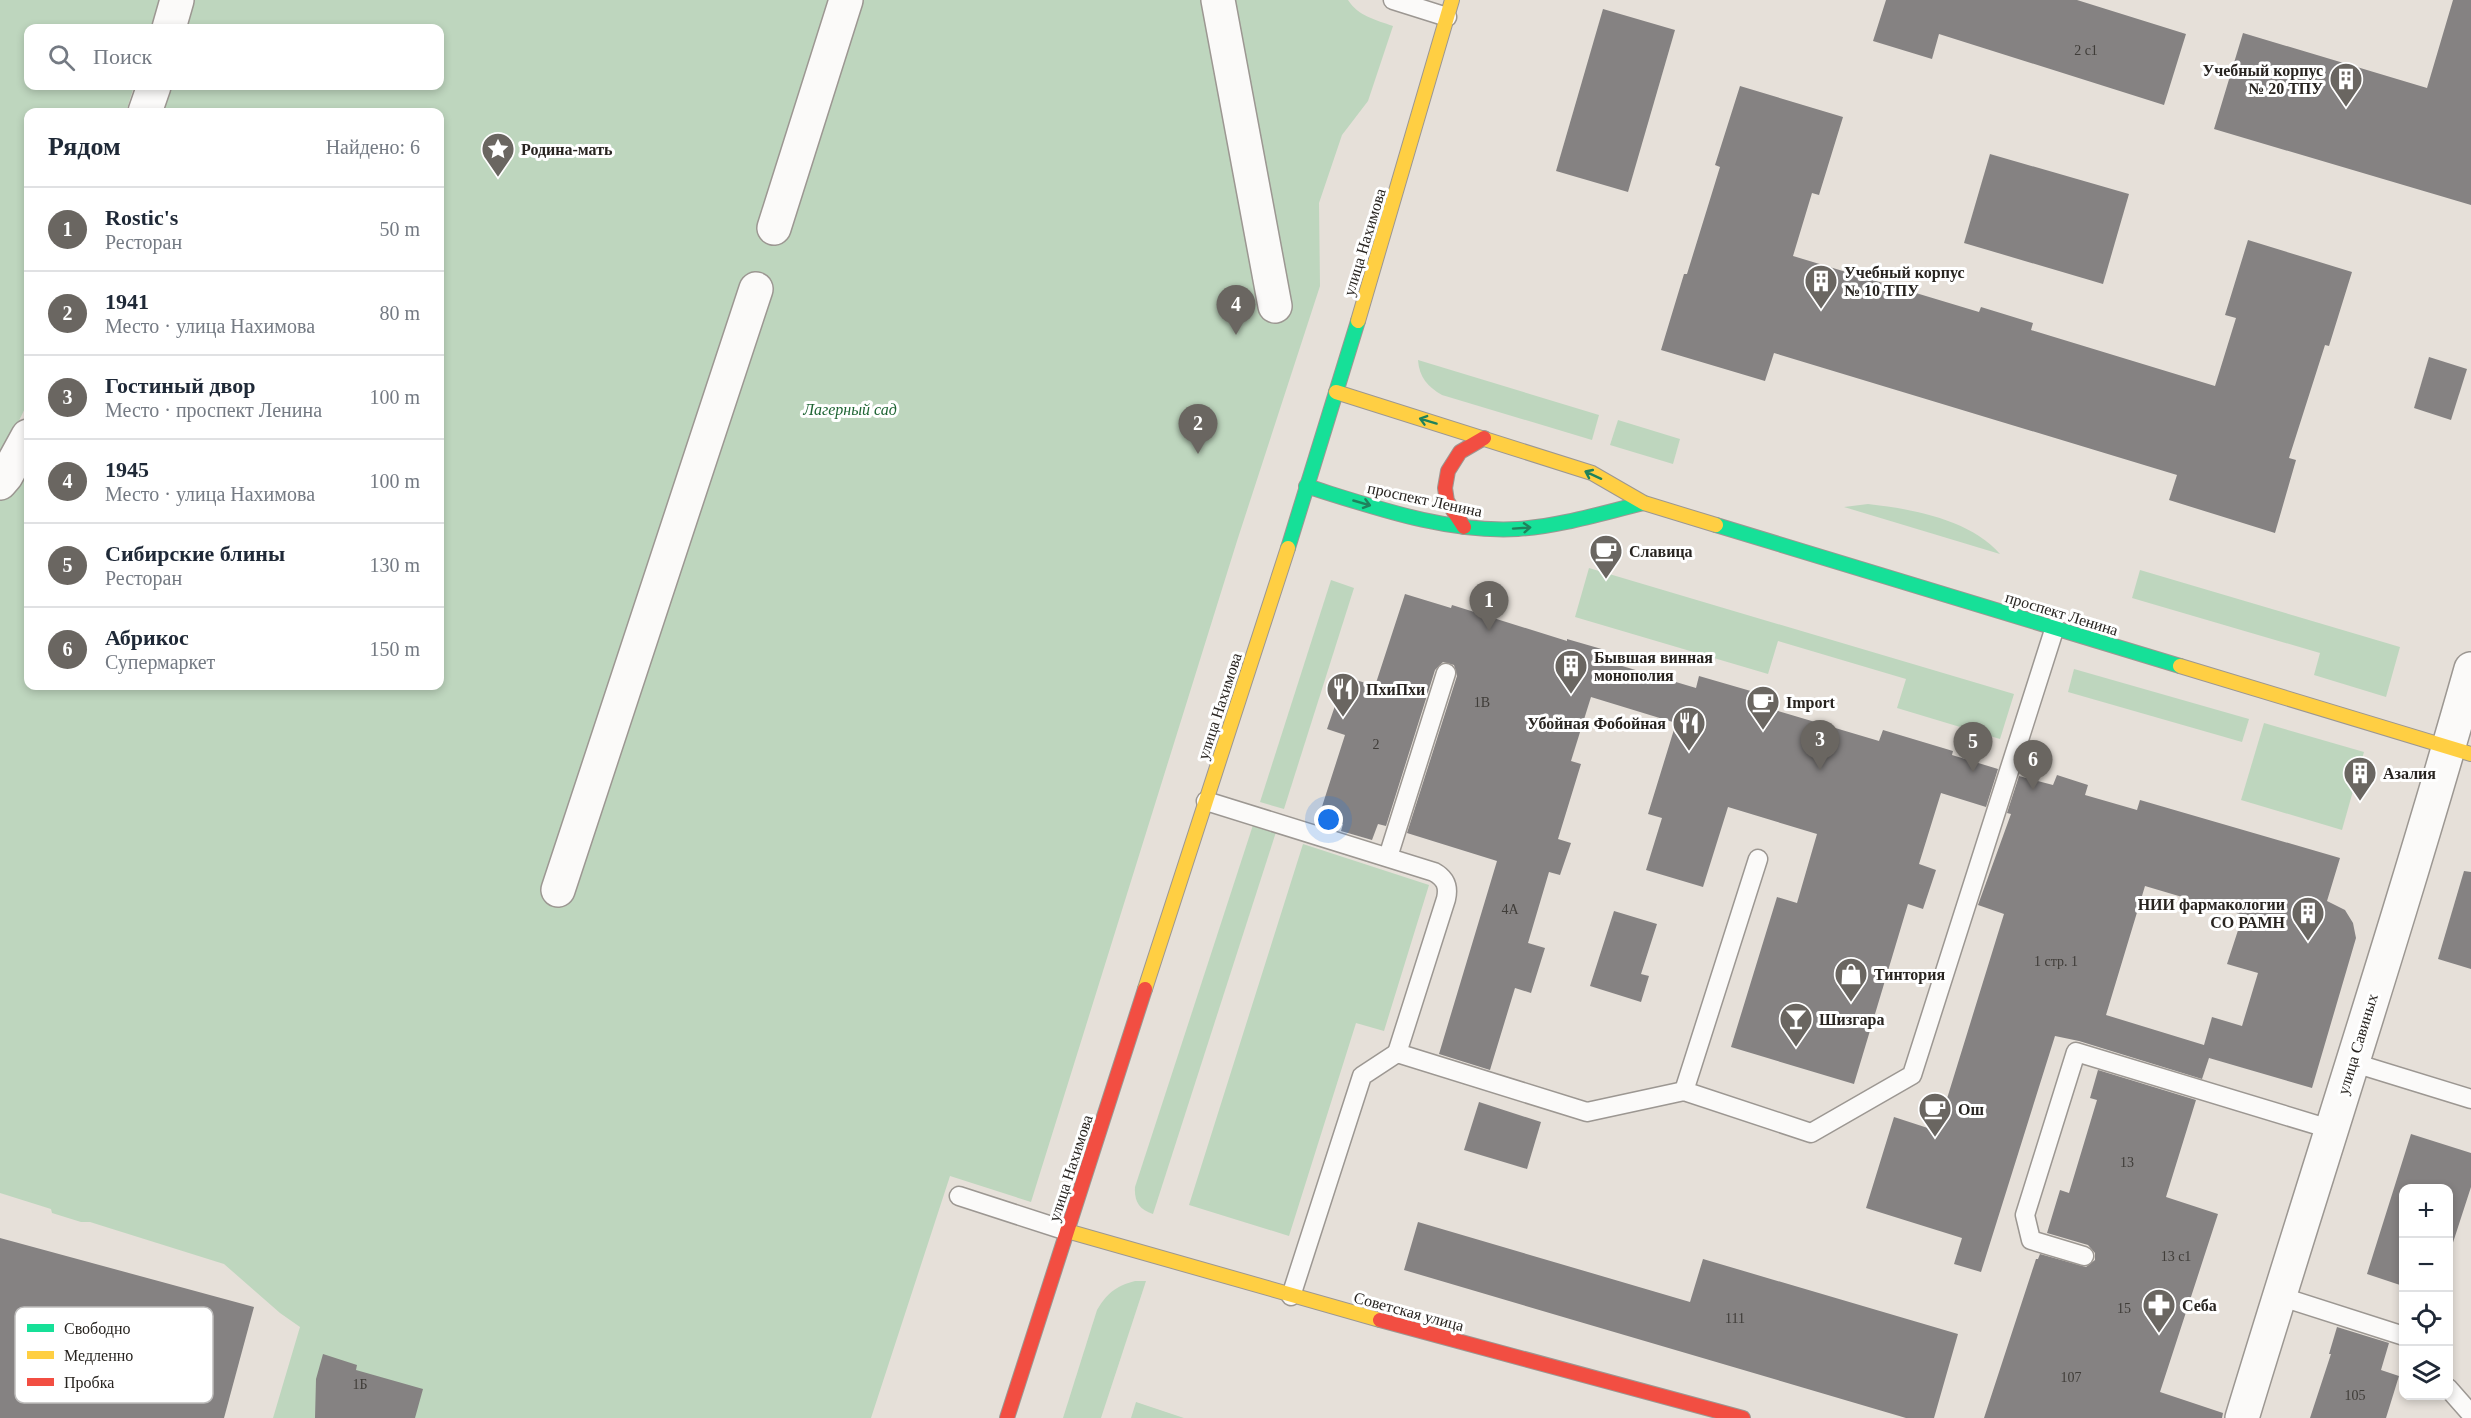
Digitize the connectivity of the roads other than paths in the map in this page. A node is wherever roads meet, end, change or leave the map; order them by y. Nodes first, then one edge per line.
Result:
1 (177, 0) edge
2 (846, 0) edge
3 (1218, 0) edge
4 (1393, 0) edge
5 (1449, 9) edge
6 (171, 24) edge
7 (153, 90) edge
8 (147, 108) edge
9 (774, 228) dead end
10 (756, 289) dead end
11 (1275, 306) dead end
12 (1336, 392) junction
13 (1484, 438) junction
14 (24, 443) edge
15 (0, 483) edge
16 (1306, 486) junction
17 (1644, 504) junction
18 (1464, 527) junction
19 (2055, 627) junction
20 (2471, 669) edge
21 (1446, 674) dead end
22 (2460, 751) edge
23 (1206, 801) junction
24 (1388, 857) junction
25 (1758, 859) dead end
26 (558, 890) dead end
27 (1397, 1053) junction
28 (2351, 1062) junction
29 (1684, 1091) junction
30 (2471, 1099) edge
31 (2330, 1129) junction
32 (959, 1196) dead end
33 (1067, 1231) junction
34 (2084, 1256) dead end
35 (1291, 1296) junction
36 (2279, 1296) junction
37 (2399, 1335) edge
38 (2453, 1394) edge
39 (2471, 1414) edge
40 (1007, 1418) edge
41 (1743, 1418) edge
42 (2242, 1418) edge

1 - 6 street
2 - 9 street
3 - 11 street
4 - 5 lane
5 - 12 main road, улица Нахимова
7 - 8 street
10 - 26 street
13 -> 12 main road, проспект Ленина
12 - 16 main road, улица Нахимова
17 -> 13 main road, проспект Ленина
13 - 18 main road
14 - 15 street
16 -> 18 main road, проспект Ленина
16 - 23 main road, улица Нахимова
18 -> 17 main road, проспект Ленина
17 - 19 main road, проспект Ленина
19 - 22 main road, проспект Ленина
19 - 29 lane
20 - 22 street, улица Савиных
21 - 24 lane
22 - 28 street, улица Савиных
23 - 24 lane
23 - 33 main road, улица Нахимова
24 - 27 lane
25 - 29 lane
27 - 29 lane
27 - 35 lane
28 - 30 lane
28 - 31 street, улица Савиных
31 - 34 lane
31 - 36 street, улица Савиных
32 - 33 lane
33 - 35 main road, Советская улица
33 - 40 main road, улица Нахимова
35 - 41 main road, Советская улица
36 - 37 lane
36 - 42 street, улица Савиных
38 - 39 lane

